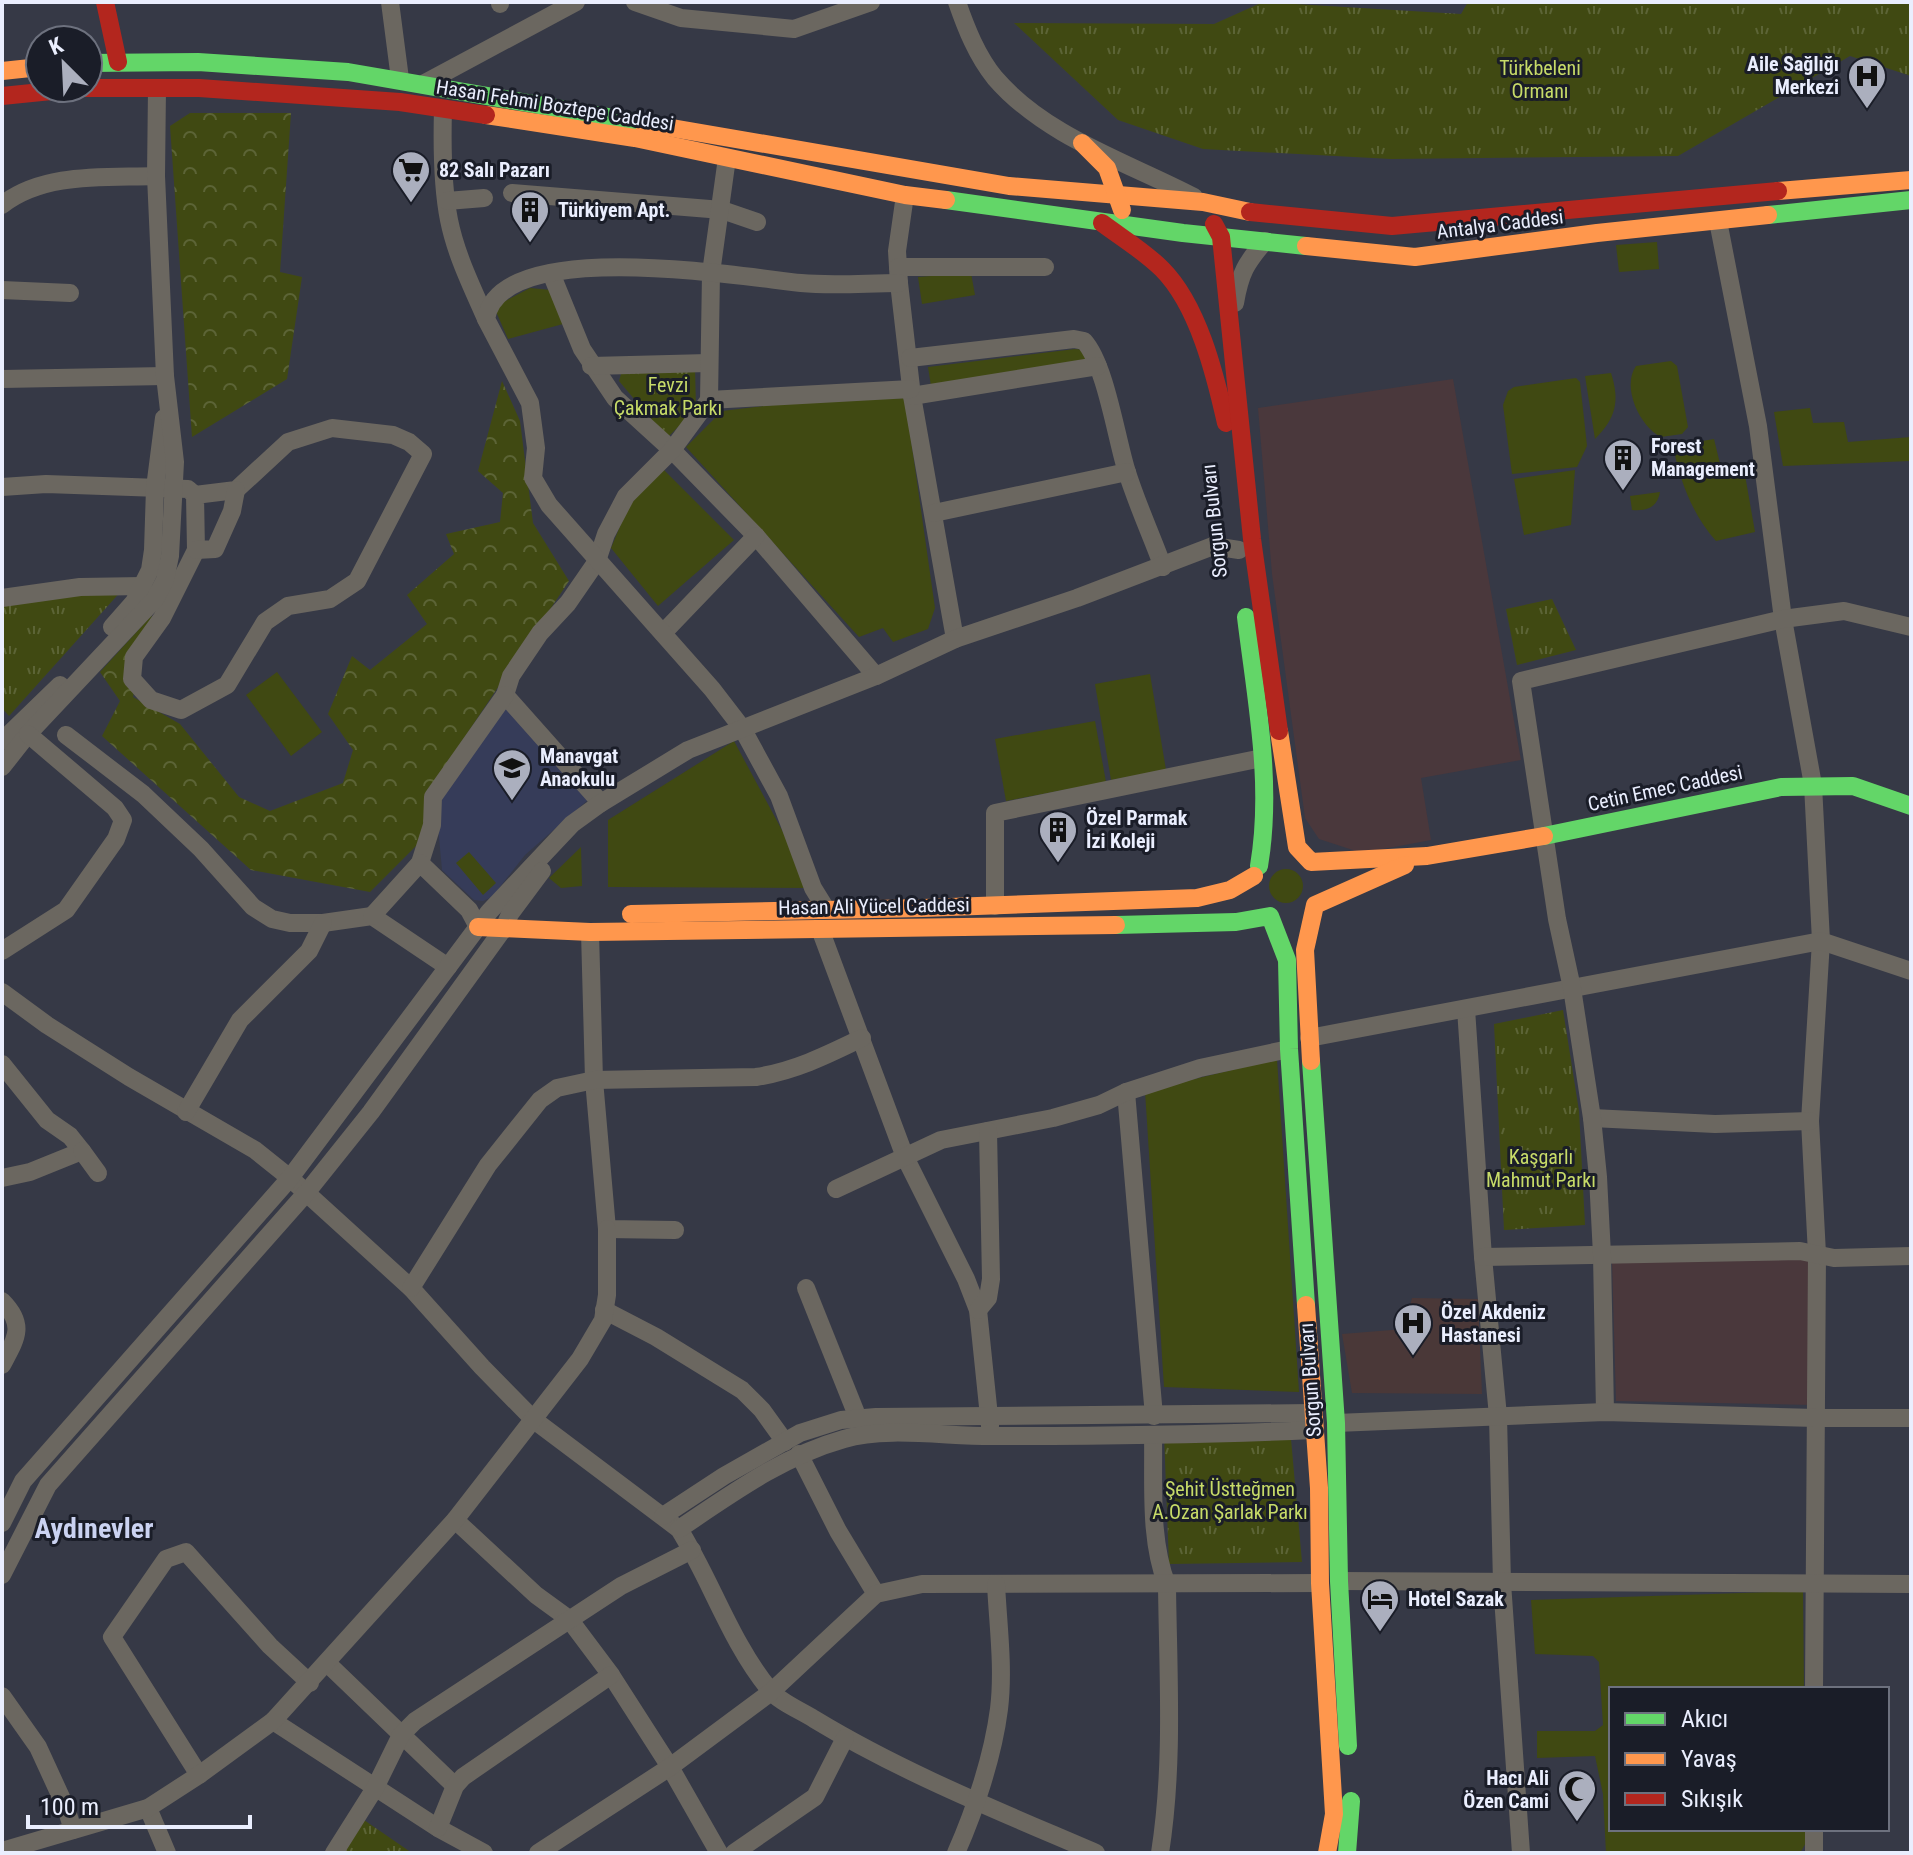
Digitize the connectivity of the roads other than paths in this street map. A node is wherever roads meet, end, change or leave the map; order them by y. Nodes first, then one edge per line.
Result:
1 (87, 2) edge
2 (105, 2) edge
3 (390, 2) edge
4 (576, 2) edge
5 (635, 2) edge
6 (871, 2) edge
7 (957, 2) edge
8 (826, 11) edge
9 (90, 24) edge
10 (104, 56) edge
11 (118, 62) junction
12 (24, 69) edge
13 (2, 71) edge
14 (400, 79) junction
15 (425, 83) junction
16 (157, 88) junction
17 (2, 96) edge
18 (443, 109) junction
19 (1082, 143) junction
20 (727, 158) junction
21 (156, 176) junction
22 (1911, 180) edge
23 (512, 193) dead end
24 (905, 195) junction
25 (1115, 196) junction
26 (484, 198) dead end
27 (1911, 200) edge
28 (447, 201) junction
29 (1203, 202) junction
30 (2, 205) edge
31 (722, 210) junction
32 (1096, 219) junction
33 (1718, 221) junction
34 (757, 222) dead end
35 (1129, 225) junction
36 (1221, 237) junction
37 (1265, 241) junction
38 (456, 243) junction
39 (1147, 256) junction
40 (1045, 267) dead end
41 (551, 273) junction
42 (711, 273) junction
43 (899, 275) junction
44 (506, 287) junction
45 (2, 290) edge
46 (70, 293) dead end
47 (486, 319) junction
48 (1232, 330) junction
49 (910, 358) junction
50 (708, 363) junction
51 (591, 366) junction
52 (1098, 366) junction
53 (165, 376) junction
54 (2, 379) edge
55 (912, 392) junction
56 (709, 400) junction
57 (672, 450) junction
58 (1127, 472) junction
59 (2, 487) edge
60 (164, 488) junction
61 (236, 490) junction
62 (195, 495) junction
63 (934, 513) junction
64 (756, 536) junction
65 (196, 550) junction
66 (1239, 550) junction
67 (597, 561) junction
68 (1163, 567) junction
69 (143, 586) junction
70 (2, 598) edge
71 (1783, 619) junction
72 (1911, 627) edge
73 (663, 633) junction
74 (955, 639) junction
75 (876, 676) junction
76 (505, 695) junction
77 (742, 728) junction
78 (28, 734) junction
79 (4, 735) edge
80 (66, 735) dead end
81 (1262, 758) junction
82 (2, 767) edge
83 (1813, 785) junction
84 (601, 803) junction
85 (1911, 806) edge
86 (1545, 836) junction
87 (1427, 856) junction
88 (1311, 862) junction
89 (420, 863) junction
90 (1257, 871) junction
91 (1315, 905) junction
92 (995, 906) junction
93 (826, 909) junction
94 (372, 916) junction
95 (1270, 916) junction
96 (479, 917) junction
97 (507, 921) junction
98 (323, 923) junction
99 (820, 929) junction
100 (590, 932) junction
101 (1821, 941) junction
102 (2, 951) edge
103 (448, 967) junction
104 (1911, 971) edge
105 (1572, 988) junction
106 (2, 992) edge
107 (1466, 1009) junction
108 (862, 1038) junction
109 (1309, 1038) junction
110 (1289, 1049) junction
111 (2, 1064) edge
112 (594, 1080) junction
113 (1126, 1092) junction
114 (186, 1112) junction
115 (1592, 1118) junction
116 (1810, 1121) junction
117 (988, 1131) junction
118 (82, 1151) junction
119 (905, 1157) junction
120 (98, 1173) dead end
121 (2, 1178) edge
122 (290, 1178) junction
123 (836, 1189) dead end
124 (307, 1192) junction
125 (607, 1229) junction
126 (675, 1230) dead end
127 (1817, 1254) junction
128 (1602, 1255) junction
129 (1911, 1256) edge
130 (1483, 1257) junction
131 (411, 1288) junction
132 (806, 1288) dead end
133 (2, 1301) edge
134 (604, 1310) junction
135 (978, 1310) junction
136 (2, 1365) edge
137 (1605, 1412) junction
138 (989, 1415) junction
139 (1154, 1416) junction
140 (1498, 1416) junction
141 (858, 1418) junction
142 (1816, 1418) junction
143 (1911, 1418) edge
144 (534, 1420) junction
145 (1313, 1421) junction
146 (1336, 1423) junction
147 (1153, 1435) junction
148 (991, 1436) junction
149 (792, 1448) junction
150 (663, 1516) junction
151 (455, 1520) junction
152 (2, 1523) edge
153 (679, 1529) junction
154 (692, 1550) junction
155 (2, 1575) edge
156 (1339, 1581) junction
157 (1320, 1583) junction
158 (1502, 1583) junction
159 (996, 1584) junction
160 (1814, 1584) junction
161 (1911, 1584) edge
162 (1167, 1585) junction
163 (876, 1594) junction
164 (569, 1619) junction
165 (327, 1663) junction
166 (611, 1675) junction
167 (310, 1683) junction
168 (1814, 1687) edge
169 (771, 1692) junction
170 (2, 1696) edge
171 (273, 1721) junction
172 (401, 1735) junction
173 (845, 1738) junction
174 (670, 1767) junction
175 (199, 1775) junction
176 (455, 1786) junction
177 (375, 1788) junction
178 (977, 1801) junction
179 (148, 1808) junction
180 (438, 1828) junction
181 (73, 1830) junction
182 (1814, 1831) edge
183 (2, 1851) edge
184 (167, 1853) edge
185 (334, 1853) edge
186 (484, 1853) edge
187 (538, 1853) edge
188 (719, 1853) edge
189 (734, 1853) edge
190 (956, 1853) edge
191 (1096, 1853) edge
192 (1160, 1853) edge
193 (1327, 1853) edge
194 (1347, 1853) edge
195 (1521, 1853) edge
196 (1814, 1853) edge

1 - 9 main road
2 - 11 main road
3 - 14 street
4 - 15 street
5 - 8 street
6 - 8 street
7 - 19 street
10 - 11 main road, Hasan Fehmi Boztepe Caddesi
11 - 14 main road, Hasan Fehmi Boztepe Caddesi
12 - 13 main road
14 - 15 main road, Hasan Fehmi Boztepe Caddesi
15 - 25 main road, Hasan Fehmi Boztepe Caddesi
16 - 17 main road, Hasan Fehmi Boztepe Caddesi
16 - 18 main road, Hasan Fehmi Boztepe Caddesi
16 - 21 street
18 - 20 main road, Hasan Fehmi Boztepe Caddesi
18 - 28 street
19 - 25 main road
19 - 29 street
20 - 24 main road, Hasan Fehmi Boztepe Caddesi
20 - 31 street
21 - 30 street
21 - 53 street
22 - 29 main road, Antalya Caddesi
23 - 31 street
24 - 32 main road, Hasan Fehmi Boztepe Caddesi
24 - 43 street
25 - 29 main road, Antalya Caddesi
25 - 35 main road
26 - 28 street
27 - 33 main road, Antalya Caddesi
28 - 38 street
29 - 36 main road
31 - 34 street
31 - 42 street
32 - 35 main road, Antalya Caddesi
32 - 39 main road, Sorgun Bulvarı
33 - 37 main road, Antalya Caddesi
33 - 71 street
35 - 36 main road, Antalya Caddesi
35 - 39 main road
36 - 37 main road, Antalya Caddesi
36 - 48 main road, Sorgun Bulvarı
37 - 48 street, Sorgun Bulvarı
38 - 44 street
38 - 47 street
39 - 66 main road, Sorgun Bulvarı
40 - 43 street
41 - 42 street
41 - 44 street
41 - 51 street
42 - 43 street
42 - 50 street
43 - 49 street
44 - 47 street
45 - 46 street
47 - 67 street
48 - 88 main road, Sorgun Bulvarı
49 - 52 street
49 - 55 street
50 - 51 street
50 - 56 street
51 - 57 street
52 - 55 street
52 - 58 street
53 - 54 street
53 - 60 street
55 - 56 street
55 - 63 street
56 - 57 street
57 - 64 street
57 - 67 street
58 - 63 street
58 - 68 street
59 - 60 street
60 - 62 street
60 - 69 street
60 - 78 street
61 - 62 street
61 - 65 street
61 - 65 street
62 - 65 street
63 - 74 street
64 - 73 street
64 - 75 street
66 - 68 street
66 - 81 main road, Sorgun Bulvarı
67 - 73 street
67 - 76 street
68 - 74 street
69 - 70 street
69 - 79 street
71 - 72 street
71 - 83 street
71 - 86 street
73 - 77 street
74 - 75 street
75 - 77 street
76 - 84 street
76 - 89 street
77 - 84 street
77 - 93 street
78 - 82 street
78 - 102 street
80 - 98 street
81 - 90 main road, Sorgun Bulvarı
81 - 92 street
83 - 85 main road, Cetin Emec Caddesi
83 - 86 main road, Cetin Emec Caddesi
83 - 101 street
84 - 96 street
84 - 97 street
86 - 87 main road, Cetin Emec Caddesi
86 - 105 street
87 - 88 main road
87 - 91 main road
88 - 90 main road
88 - 91 main road
89 - 94 street
89 - 96 street
90 - 92 main road, Hasan Ali Yücel Caddesi
90 - 95 main road
91 - 95 main road
91 - 109 main road, Sorgun Bulvarı
92 - 93 main road, Hasan Ali Yücel Caddesi
93 - 97 main road, Hasan Ali Yücel Caddesi
94 - 98 street
94 - 103 street
95 - 99 main road, Hasan Ali Yücel Caddesi
95 - 110 main road, Sorgun Bulvarı
96 - 97 main road, Hasan Ali Yücel Caddesi
96 - 103 street
97 - 100 main road, Hasan Ali Yücel Caddesi
97 - 124 street
98 - 114 street
99 - 100 main road, Hasan Ali Yücel Caddesi
99 - 108 street
100 - 112 street
101 - 104 street
101 - 105 street
101 - 116 street
103 - 122 street
105 - 107 street
105 - 115 street
106 - 114 street
107 - 109 street
107 - 130 street
108 - 112 street
108 - 119 street
109 - 146 main road, Sorgun Bulvarı
110 - 113 street
110 - 145 main road, Sorgun Bulvarı
111 - 118 street
112 - 125 street
112 - 131 street
113 - 117 street
113 - 139 street
114 - 122 street
115 - 116 street
115 - 128 street
116 - 127 street
117 - 119 street
117 - 135 street
118 - 120 street
118 - 121 street
119 - 123 street
119 - 135 street
122 - 124 street
122 - 152 street
124 - 131 street
124 - 155 street
125 - 126 street
125 - 134 street
127 - 128 street
127 - 129 street
127 - 142 street
128 - 130 street
128 - 137 street
130 - 140 street
131 - 144 street
132 - 141 street
133 - 136 street
134 - 144 street
134 - 149 street
135 - 138 street
137 - 140 street
137 - 142 street
138 - 139 street
138 - 141 street
138 - 148 street
139 - 145 street
140 - 146 street
140 - 158 street
141 - 149 street
142 - 143 street
142 - 160 street
144 - 150 street
144 - 151 street
145 - 147 street
145 - 157 main road, Sorgun Bulvarı
146 - 156 main road, Sorgun Bulvarı
147 - 148 street
147 - 162 street
148 - 149 street
149 - 150 street
149 - 153 street
149 - 163 street
150 - 153 street
151 - 164 street
151 - 165 street
153 - 154 street
154 - 164 street
154 - 169 street
156 - 158 street
156 - 194 main road, Sorgun Bulvarı
157 - 162 street
157 - 193 main road, Sorgun Bulvarı
158 - 160 street
158 - 195 street
159 - 162 street
159 - 163 street
159 - 178 street
160 - 161 street
160 - 168 street
162 - 192 street
163 - 169 street
164 - 166 street
164 - 172 street
165 - 167 street
165 - 172 street
166 - 174 street
166 - 176 street
167 - 171 street
167 - 175 street
169 - 173 street
169 - 174 street
170 - 181 street
171 - 175 street
171 - 177 street
172 - 176 street
172 - 177 street
173 - 178 street
173 - 189 street
174 - 187 street
174 - 188 street
175 - 179 street
176 - 180 street
177 - 180 street
177 - 185 street
178 - 190 street
178 - 191 street
179 - 181 street
179 - 184 street
180 - 186 street
181 - 183 street
182 - 196 street

